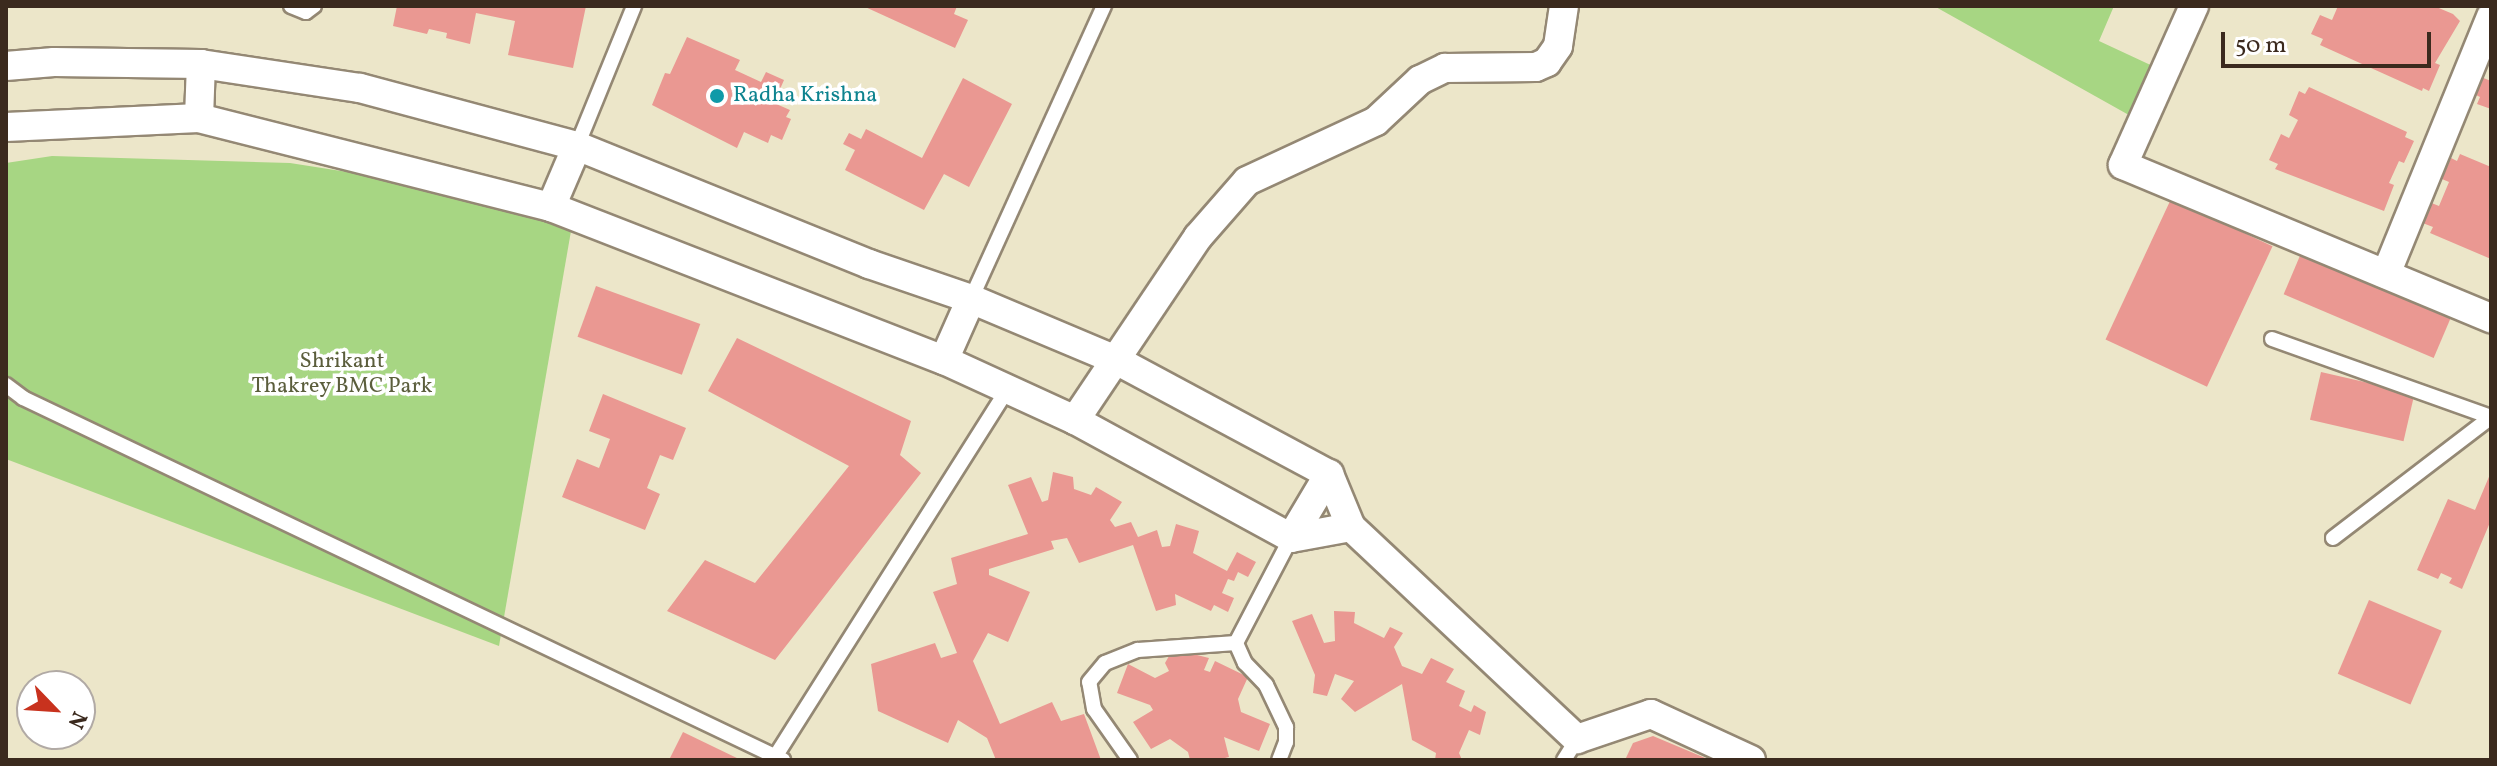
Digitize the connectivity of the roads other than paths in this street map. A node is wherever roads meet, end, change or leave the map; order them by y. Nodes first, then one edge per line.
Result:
1 (291, 6) edge
2 (314, 6) edge
3 (634, 6) edge
4 (1104, 6) edge
5 (1564, 6) edge
6 (2194, 6) edge
7 (2491, 17) edge
8 (201, 64) junction
9 (6, 66) edge
10 (199, 118) junction
11 (6, 127) edge
12 (577, 146) junction
13 (551, 207) junction
14 (2386, 274) junction
15 (971, 299) junction
16 (2491, 318) edge
17 (2272, 339) dead end
18 (944, 360) junction
19 (1116, 360) junction
20 (6, 385) edge
21 (1008, 389) junction
22 (2491, 417) edge
23 (1075, 420) junction
24 (1329, 474) junction
25 (1351, 527) junction
26 (1291, 538) junction
27 (2333, 538) dead end
28 (1236, 643) junction
29 (1570, 749) edge
30 (779, 758) edge
31 (1130, 760) edge
32 (1279, 760) edge
33 (1751, 760) edge

1 - 2 lane
3 - 12 lane
4 - 15 lane
5 - 19 street
6 - 14 street
7 - 14 street
8 - 9 street
8 - 10 street
8 - 12 street
10 - 11 street
10 - 13 street
12 - 13 street
12 - 15 street
13 - 18 street
14 - 16 street
15 - 18 street
15 - 19 street
17 - 22 lane
18 - 21 street
19 - 23 street
19 - 24 street
20 - 30 lane
21 - 23 street
21 - 30 lane
22 - 27 lane
23 - 26 street
24 - 25 street
24 - 26 street
25 - 26 street
25 - 29 street
26 - 28 lane
28 - 31 lane
28 - 32 lane
29 - 33 street

